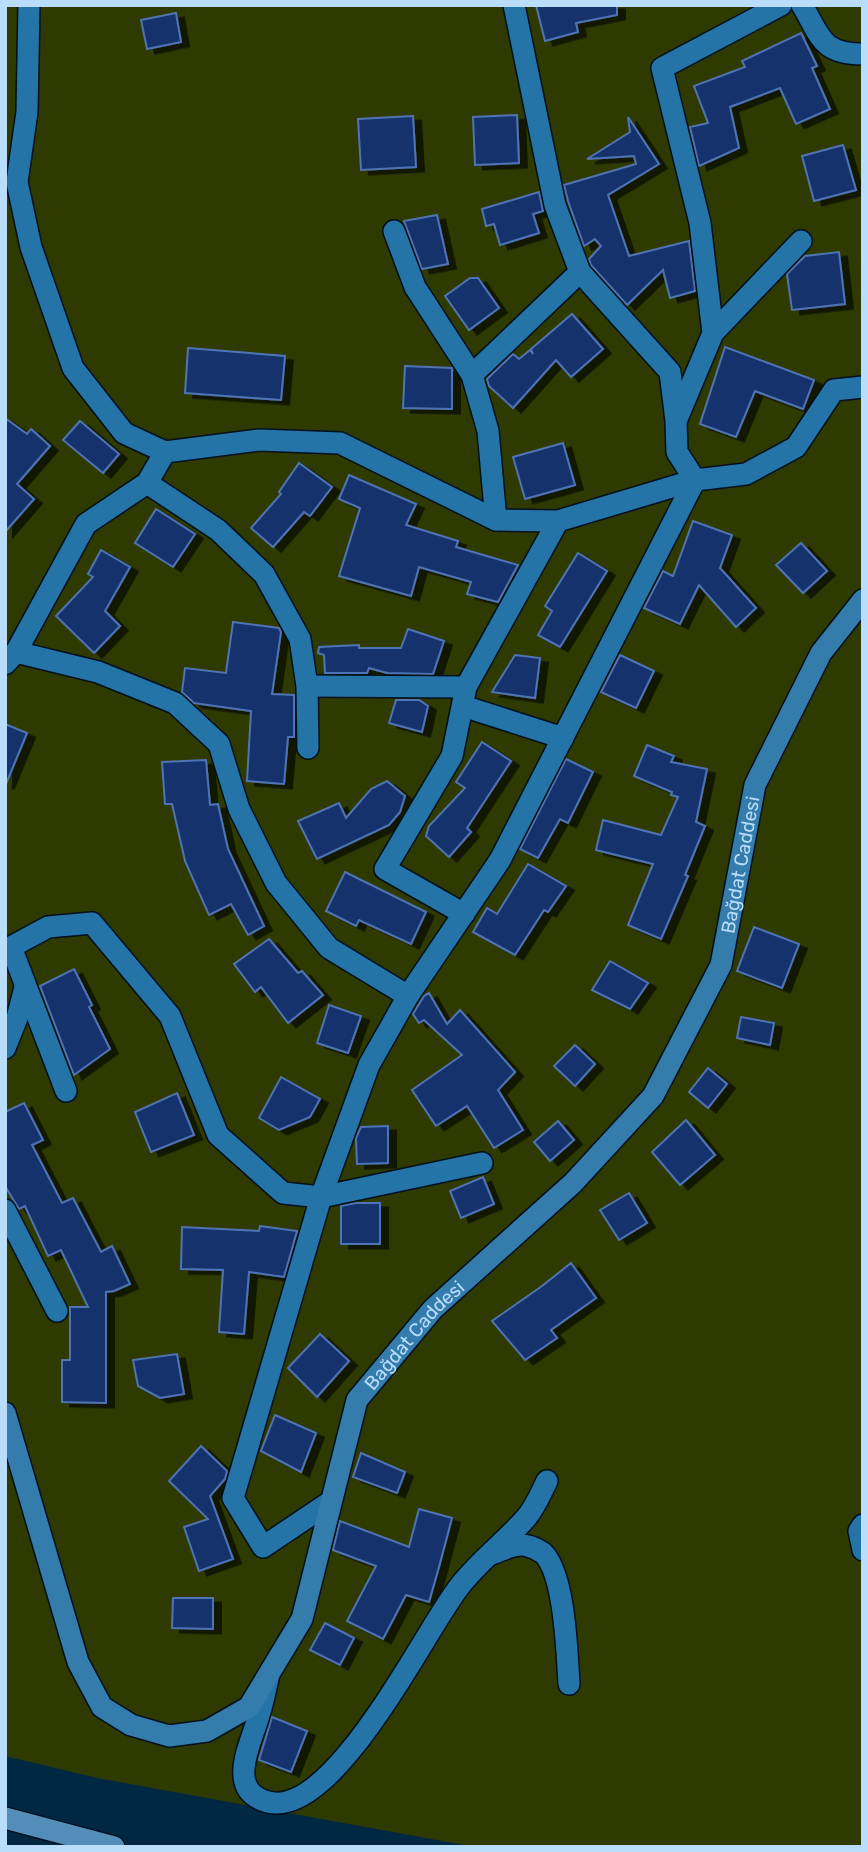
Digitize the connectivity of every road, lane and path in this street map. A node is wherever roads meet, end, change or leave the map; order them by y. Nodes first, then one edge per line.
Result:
1 (29, 5) edge
2 (514, 5) edge
3 (780, 5) edge
4 (802, 5) edge
5 (863, 54) edge
6 (394, 231) dead end
7 (801, 241) dead end
8 (580, 272) junction
9 (713, 333) junction
10 (472, 375) junction
11 (863, 387) edge
12 (676, 421) junction
13 (165, 452) junction
14 (695, 480) junction
15 (147, 483) junction
16 (496, 520) junction
17 (558, 521) junction
18 (863, 600) edge
19 (10, 658) edge
20 (307, 686) junction
21 (465, 696) junction
22 (563, 738) junction
23 (308, 748) dead end
24 (464, 914) junction
25 (9, 961) edge
26 (25, 987) junction
27 (408, 996) junction
28 (5, 1048) edge
29 (66, 1091) dead end
30 (482, 1163) dead end
31 (321, 1197) junction
32 (5, 1210) edge
33 (57, 1311) dead end
34 (5, 1413) edge
35 (547, 1481) dead end
36 (330, 1502) junction
37 (863, 1525) edge
38 (863, 1550) edge
39 (486, 1556) junction
40 (269, 1673) junction
41 (569, 1684) dead end
42 (13, 1821) edge
43 (114, 1847) edge

1 - 13 street
2 - 8 street
3 - 9 street
4 - 5 street
6 - 10 street
7 - 9 street
8 - 10 street
8 - 12 street
9 - 12 street
10 - 16 street
11 - 14 street
12 - 14 street
13 - 15 street
13 - 16 street
14 - 17 street
14 - 22 street
15 - 19 street
15 - 20 street
16 - 17 street
17 - 21 street
18 - 36 main road, Bağdat Caddesi
19 - 27 street
20 - 21 street
20 - 23 street
21 - 22 street
21 - 24 street
22 - 24 street
24 - 27 street
25 - 26 street
25 - 31 street
26 - 28 street
26 - 29 street
27 - 31 street
30 - 31 street
31 - 36 street
32 - 33 street
34 - 40 main road, Bağdat Caddesi
35 - 39 street
36 - 40 main road, Bağdat Caddesi
37 - 38 street
39 - 40 street
39 - 41 street
42 - 43 highway

